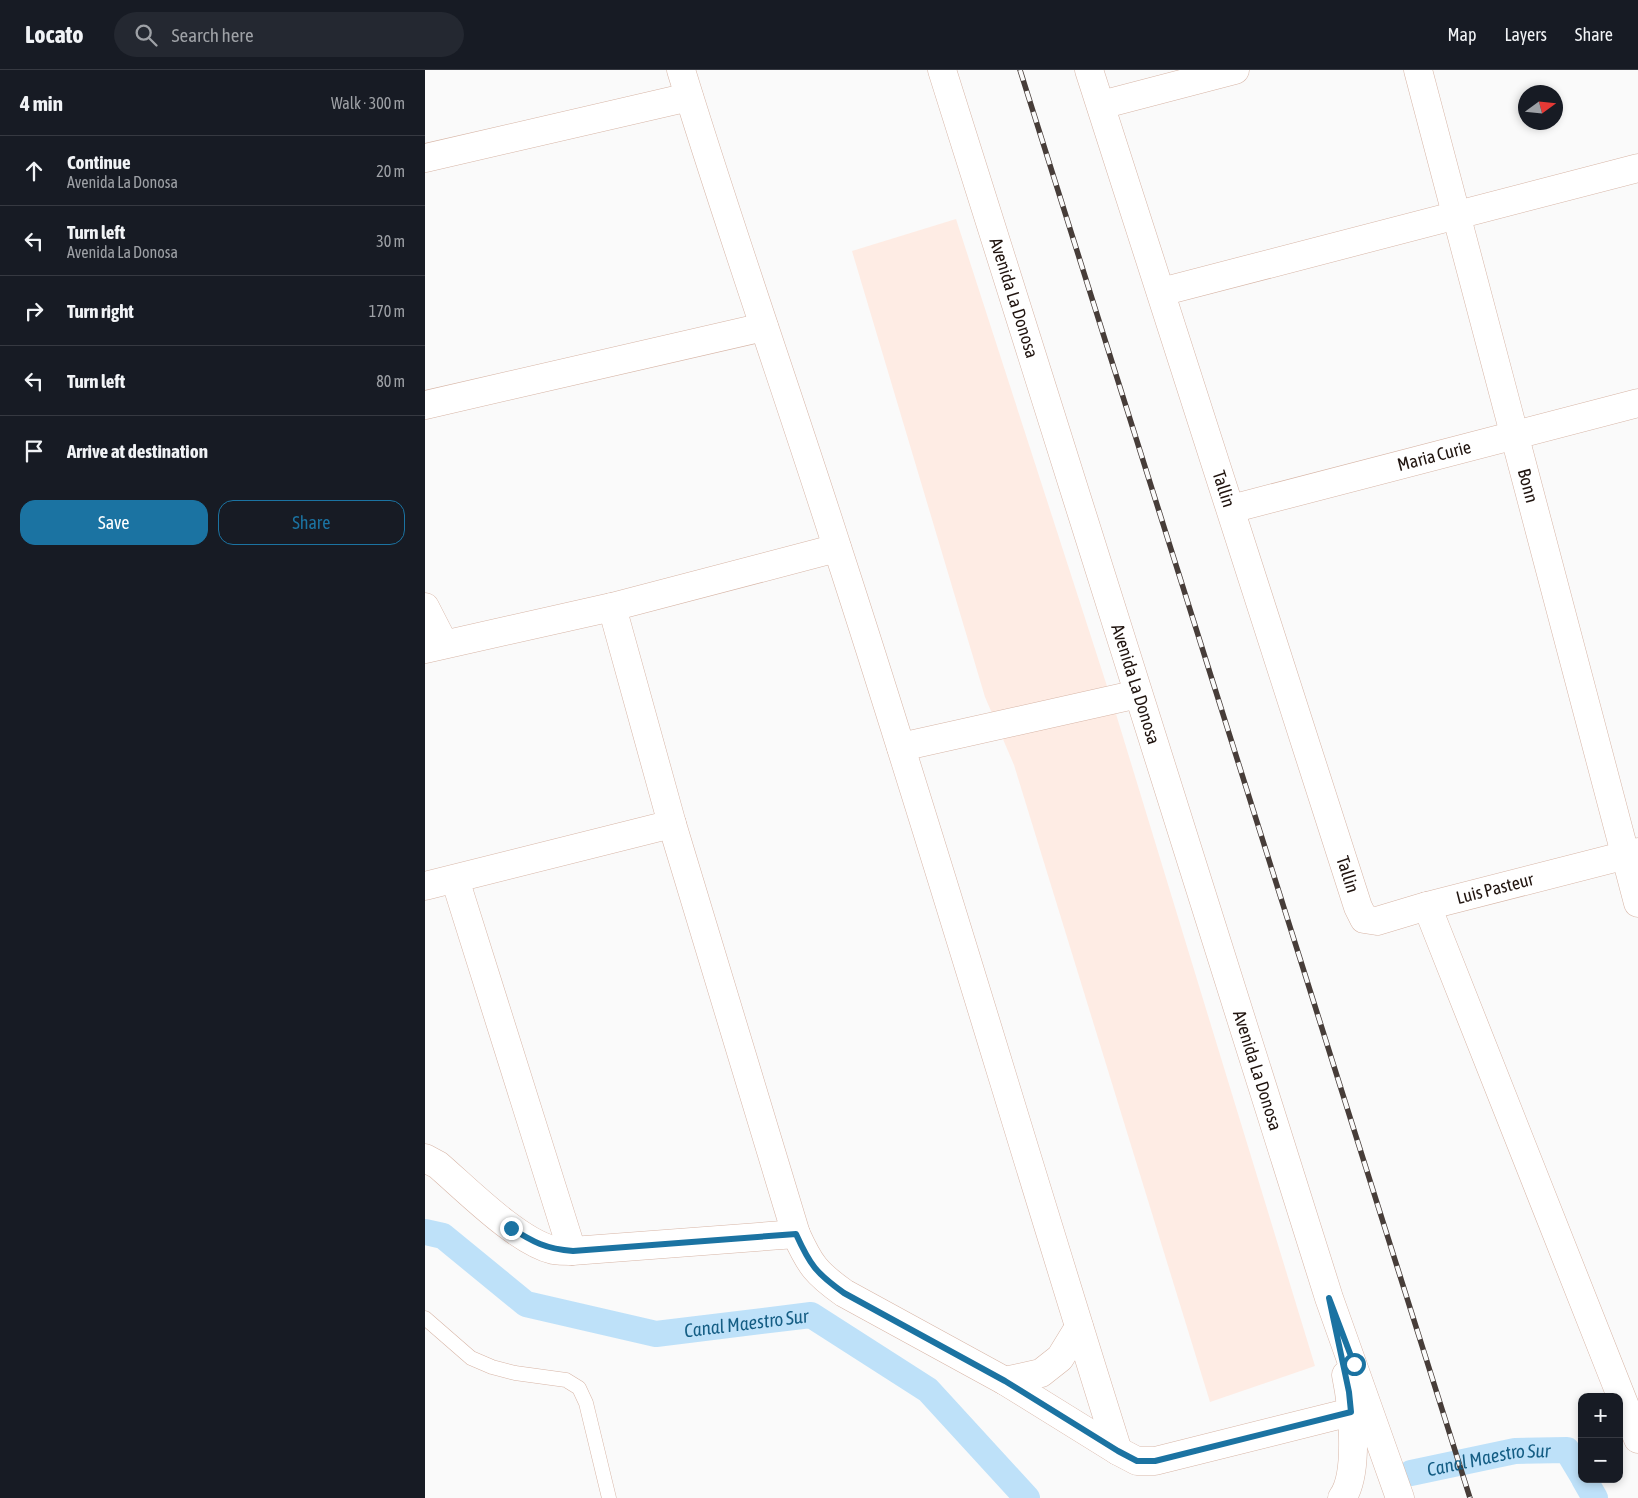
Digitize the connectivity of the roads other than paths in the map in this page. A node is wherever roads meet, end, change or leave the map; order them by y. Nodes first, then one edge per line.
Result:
1 (681, 70) edge
2 (942, 70) edge
3 (1089, 70) edge
4 (1235, 70) edge
5 (1418, 70) edge
6 (689, 97) junction
7 (1101, 105) junction
8 (425, 158) edge
9 (1638, 168) edge
10 (1456, 215) junction
11 (1161, 292) junction
12 (764, 327) junction
13 (1638, 403) edge
14 (425, 405) edge
15 (1514, 435) junction
16 (1231, 509) junction
17 (837, 548) junction
18 (612, 606) junction
19 (425, 607) edge
20 (434, 647) edge
21 (1138, 694) junction
22 (901, 747) junction
23 (672, 824) junction
24 (1632, 853) edge
25 (455, 879) junction
26 (425, 886) edge
27 (1638, 902) edge
28 (1427, 906) junction
29 (1358, 907) joint
30 (425, 1158) edge
31 (796, 1234) junction
32 (573, 1251) junction
33 (1329, 1298) junction
34 (425, 1318) edge
35 (1079, 1327) junction
36 (1005, 1381) junction
37 (1351, 1412) junction
38 (1638, 1439) edge
39 (1118, 1451) junction
40 (609, 1498) edge
41 (1342, 1498) edge
42 (1400, 1498) edge

1 - 6 street
2 - 21 street, Avenida La Donosa
3 - 7 street, Tallin
4 - 7 street
5 - 10 street, Bonn
6 - 8 street
6 - 12 street
7 - 11 street, Tallin
9 - 10 street
10 - 11 street
10 - 15 street, Bonn
11 - 16 street, Tallin
12 - 14 street
12 - 17 street
13 - 15 street, Maria Curie
15 - 16 street, Maria Curie
15 - 24 street, Bonn
16 - 29 street, Tallin
17 - 18 street
17 - 22 street
18 - 20 street
18 - 23 street
19 - 20 street
21 - 22 street
21 - 33 street, Avenida La Donosa
22 - 35 street
23 - 25 street
23 - 31 street
24 - 27 street, Bonn
24 - 28 street, Luis Pasteur
25 - 26 street
25 - 32 street
28 - 29 street, Luis Pasteur
28 - 38 street
30 - 32 street
31 - 32 street
31 - 36 street
33 - 37 street, Avenida La Donosa
33 - 42 street, Avenida La Donosa
34 - 40 lane
35 - 36 street
35 - 39 street
36 - 39 street
37 - 39 street
37 - 41 street, Avenida La Donosa

